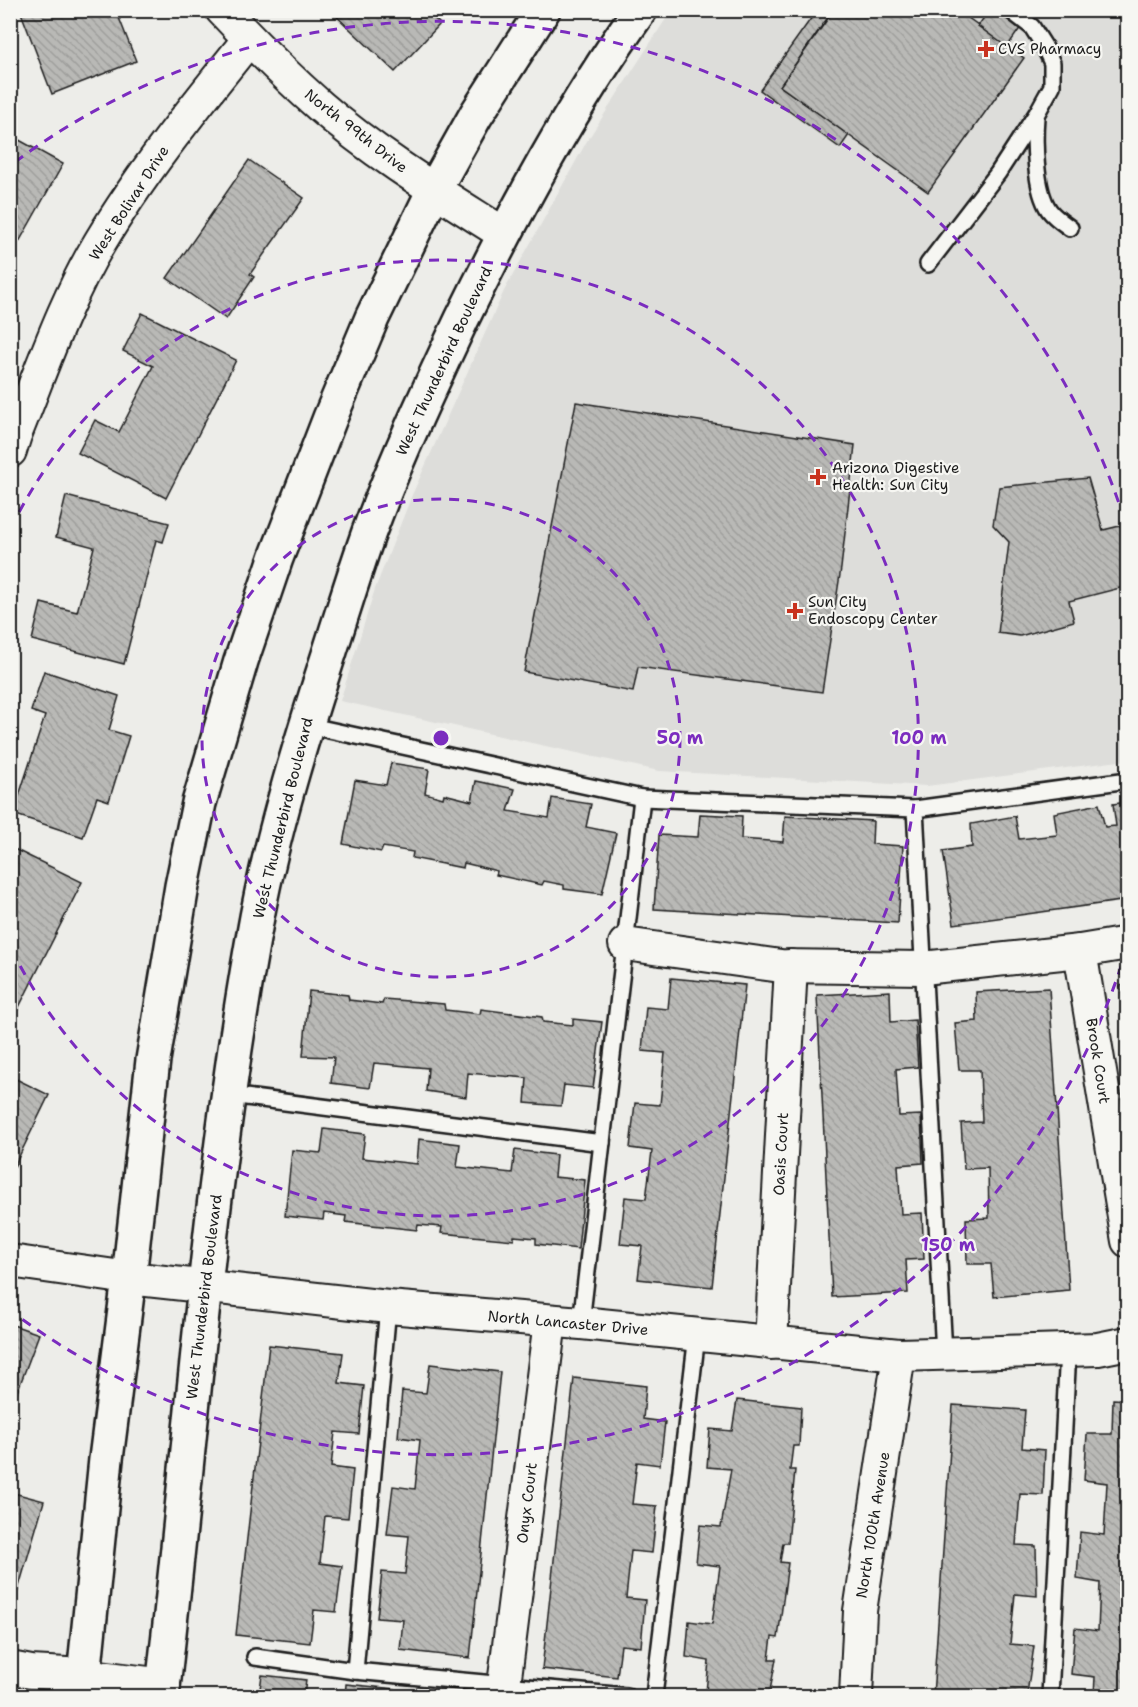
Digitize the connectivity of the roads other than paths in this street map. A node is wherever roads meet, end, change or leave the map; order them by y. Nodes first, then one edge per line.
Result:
1 (222, 10) edge
2 (543, 10) edge
3 (640, 10) edge
4 (1010, 10) edge
5 (249, 39) junction
6 (1037, 113) junction
7 (434, 190) junction
8 (1070, 228) dead end
9 (504, 234) junction
10 (928, 264) dead end
11 (10, 451) edge
12 (306, 725) junction
13 (1128, 780) edge
14 (642, 798) junction
15 (915, 809) junction
16 (1128, 943) edge
17 (625, 944) junction
18 (1080, 951) junction
19 (791, 966) junction
20 (923, 968) junction
21 (230, 1095) junction
22 (602, 1143) junction
23 (1128, 1241) edge
24 (10, 1261) edge
25 (129, 1278) junction
26 (205, 1287) junction
27 (388, 1307) junction
28 (550, 1321) junction
29 (581, 1323) junction
30 (697, 1335) junction
31 (771, 1342) junction
32 (1128, 1343) edge
33 (1068, 1350) junction
34 (944, 1354) junction
35 (899, 1355) junction
36 (255, 1657) dead end
37 (10, 1668) edge
38 (355, 1671) junction
39 (504, 1685) junction
40 (83, 1686) edge
41 (163, 1690) edge
42 (626, 1696) edge
43 (654, 1696) edge
44 (856, 1696) edge
45 (1050, 1696) edge

1 - 5 street, North 99th Drive
2 - 7 street
3 - 9 street, West Thunderbird Boulevard
4 - 6 lane
5 - 7 street, North 99th Drive
5 - 11 street, West Bolivar Drive
6 - 8 lane
6 - 10 lane
7 - 9 street, North 99th Drive
7 - 25 street
9 - 12 street, West Thunderbird Boulevard
12 - 14 lane
12 - 21 street, West Thunderbird Boulevard
13 - 15 lane
14 - 15 lane
14 - 17 lane
15 - 20 lane
16 - 18 street
17 - 19 street
17 - 22 lane
18 - 20 street
18 - 23 street, Brook Court
19 - 20 street
19 - 31 street, Oasis Court
20 - 34 lane
21 - 22 lane
21 - 26 street, West Thunderbird Boulevard
22 - 29 lane
24 - 25 street, North Lancaster Drive
25 - 26 street, North Lancaster Drive
25 - 40 street
26 - 27 street, North Lancaster Drive
26 - 41 street, West Thunderbird Boulevard
27 - 28 street, North Lancaster Drive
27 - 38 lane
28 - 29 street, North Lancaster Drive
28 - 39 street, Onyx Court
29 - 30 street, North Lancaster Drive
30 - 31 street, North Lancaster Drive
30 - 43 lane
31 - 35 street, North Lancaster Drive
32 - 33 street, North Lancaster Drive
33 - 34 street, North Lancaster Drive
33 - 45 lane
34 - 35 street, North Lancaster Drive
35 - 44 street, North 100th Avenue
36 - 38 lane
37 - 40 street
38 - 39 lane
39 - 42 lane
40 - 41 street

